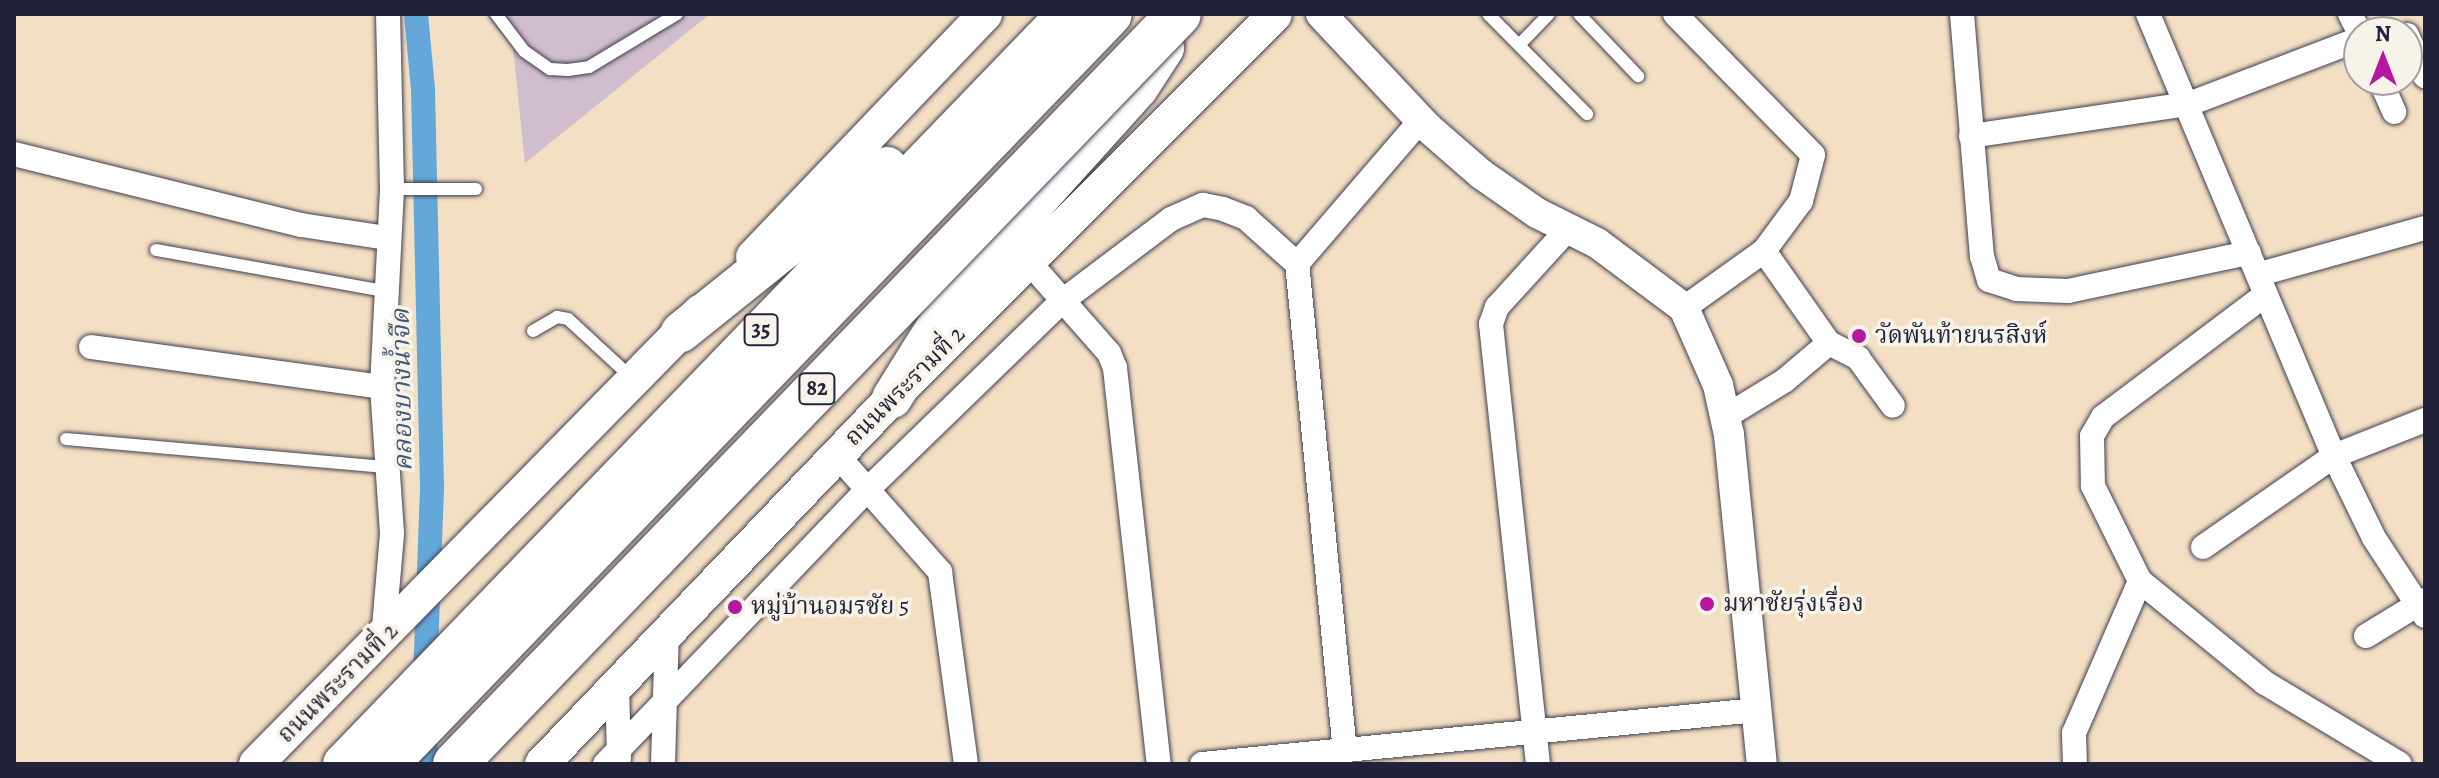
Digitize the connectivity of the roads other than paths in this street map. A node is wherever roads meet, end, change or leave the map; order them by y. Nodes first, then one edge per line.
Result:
1 (388, 14) edge
2 (496, 14) edge
3 (677, 14) edge
4 (985, 14) edge
5 (1061, 14) edge
6 (1067, 14) edge
7 (1110, 14) edge
8 (1166, 14) edge
9 (1176, 14) edge
10 (1275, 14) edge
11 (1321, 14) edge
12 (1488, 14) edge
13 (1549, 14) edge
14 (1579, 14) edge
15 (1675, 14) edge
16 (1962, 14) edge
17 (2148, 14) edge
18 (1519, 45) junction
19 (2343, 45) edge
20 (1638, 76) dead end
21 (2387, 96) edge
22 (2189, 104) junction
23 (2394, 112) dead end
24 (1587, 114) dead end
25 (1421, 120) junction
26 (1971, 136) junction
27 (14, 154) edge
28 (476, 189) dead end
29 (401, 190) junction
30 (2425, 228) edge
31 (1567, 230) junction
32 (387, 238) junction
33 (156, 250) dead end
34 (1764, 251) junction
35 (1029, 262) junction
36 (1297, 264) junction
37 (2258, 274) junction
38 (384, 291) junction
39 (1061, 302) junction
40 (1684, 308) junction
41 (533, 331) dead end
42 (681, 332) junction
43 (1829, 343) junction
44 (91, 347) dead end
45 (635, 381) junction
46 (382, 387) junction
47 (892, 398) junction
48 (1893, 406) dead end
49 (1725, 417) junction
50 (2425, 420) edge
51 (66, 439) dead end
52 (837, 455) junction
53 (2334, 456) junction
54 (388, 467) junction
55 (866, 491) junction
56 (2203, 547) dead end
57 (2140, 581) junction
58 (2422, 607) edge
59 (392, 630) junction
60 (667, 632) junction
61 (2366, 636) dead end
62 (617, 685) junction
63 (662, 707) junction
64 (1757, 710) junction
65 (1535, 733) junction
66 (1345, 752) junction
67 (614, 759) edge
68 (1255, 763) edge
69 (256, 764) edge
70 (343, 764) edge
71 (386, 764) edge
72 (447, 764) edge
73 (455, 764) edge
74 (542, 764) edge
75 (663, 764) edge
76 (966, 764) edge
77 (1159, 764) edge
78 (1202, 764) edge
79 (1538, 764) edge
80 (1762, 764) edge
81 (2075, 764) edge
82 (2400, 764) edge

1 - 29 street
2 - 3 lane
4 - 42 main road, ถนนพระรามที่ 2 / 35
5 - 42 highway
6 - 70 highway, 35
7 - 71 highway, 82
8 - 72 highway, bridge
9 - 47 highway
9 - 73 highway, 82, bridge
10 - 35 main road, ถนนพระรามที่ 2
11 - 25 street
12 - 18 lane
13 - 18 lane
14 - 20 lane
15 - 34 street
16 - 26 street
17 - 22 street
18 - 24 lane
19 - 22 street
21 - 23 street
22 - 26 street
22 - 37 street
25 - 31 street
25 - 36 street
26 - 37 street
27 - 32 street
28 - 29 lane
29 - 32 street
30 - 37 street
31 - 40 street
31 - 65 street
32 - 38 street
33 - 38 lane
34 - 40 street
34 - 43 street
35 - 39 street
35 - 47 main road, ถนนพระรามที่ 2
36 - 39 street
36 - 66 street
37 - 53 street
37 - 57 street
38 - 46 street
39 - 55 street
39 - 77 street
40 - 49 street
41 - 45 lane
42 - 45 main road, ถนนพระรามที่ 2 / 35
43 - 48 street
43 - 49 street
44 - 46 street
45 - 59 main road, ถนนพระรามที่ 2 / 35
46 - 54 street
47 - 52 main road, ถนนพระรามที่ 2
49 - 64 street
50 - 53 street
51 - 54 lane
52 - 55 street
52 - 60 main road, ถนนพระรามที่ 2
53 - 56 street
53 - 58 street
54 - 59 street
55 - 63 street
55 - 76 street
57 - 81 street
57 - 82 street
58 - 61 street
59 - 69 main road, ถนนพระรามที่ 2 / 35
60 - 62 main road, ถนนพระรามที่ 2
60 - 63 street
62 - 67 street
62 - 74 main road, ถนนพระรามที่ 2
63 - 67 street
63 - 75 street
64 - 65 street
64 - 80 street
65 - 66 street
65 - 79 street
66 - 68 street
68 - 78 street

